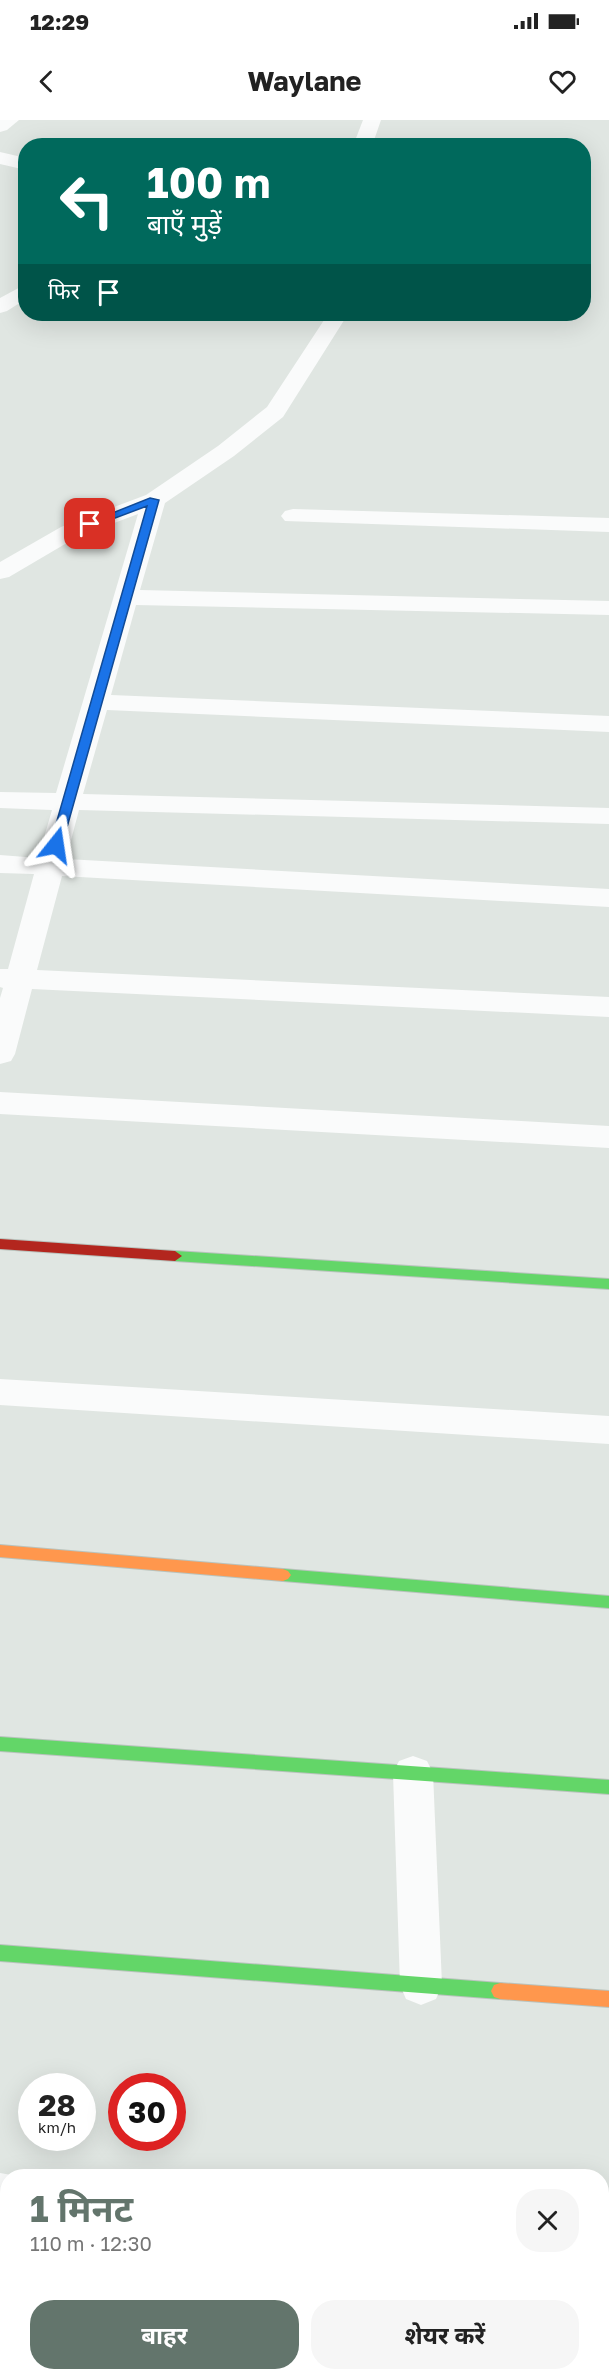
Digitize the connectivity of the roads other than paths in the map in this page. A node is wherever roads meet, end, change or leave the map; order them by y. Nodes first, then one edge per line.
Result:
1 (10, 120) edge
2 (372, 120) edge
3 (0, 126) edge
4 (365, 138) edge
5 (0, 158) edge
6 (18, 162) edge
7 (18, 295) edge
8 (0, 307) edge
9 (334, 321) edge
10 (154, 500) junction
11 (292, 516) dead end
12 (609, 525) edge
13 (0, 572) edge
14 (126, 597) junction
15 (609, 608) edge
16 (96, 702) junction
17 (609, 724) edge
18 (0, 801) edge
19 (67, 803) junction
20 (609, 816) edge
21 (0, 864) edge
22 (50, 866) junction
23 (609, 898) edge
24 (10, 978) edge
25 (609, 1007) edge
26 (0, 1054) edge
27 (0, 1103) edge
28 (609, 1137) edge
29 (0, 1244) edge
30 (609, 1284) edge
31 (0, 1392) edge
32 (609, 1430) edge
33 (0, 1551) edge
34 (609, 1602) edge
35 (0, 1744) edge
36 (413, 1773) junction
37 (609, 1787) edge
38 (0, 1953) edge
39 (421, 1985) junction
40 (609, 1999) edge

1 - 3 street
2 - 4 street
5 - 6 street
7 - 8 street
9 - 10 street
10 - 13 street
10 - 14 street
11 - 12 street
14 - 15 street
14 - 16 street
16 - 17 street
16 - 19 street
18 - 19 street
19 - 20 street
19 - 22 street
21 - 22 street
22 - 23 street
22 - 24 street
24 - 25 street
24 - 26 street
27 - 28 street
29 - 30 street
31 - 32 street
33 - 34 street
35 - 36 street
36 - 37 street
36 - 39 street
38 - 39 street
39 - 40 street

